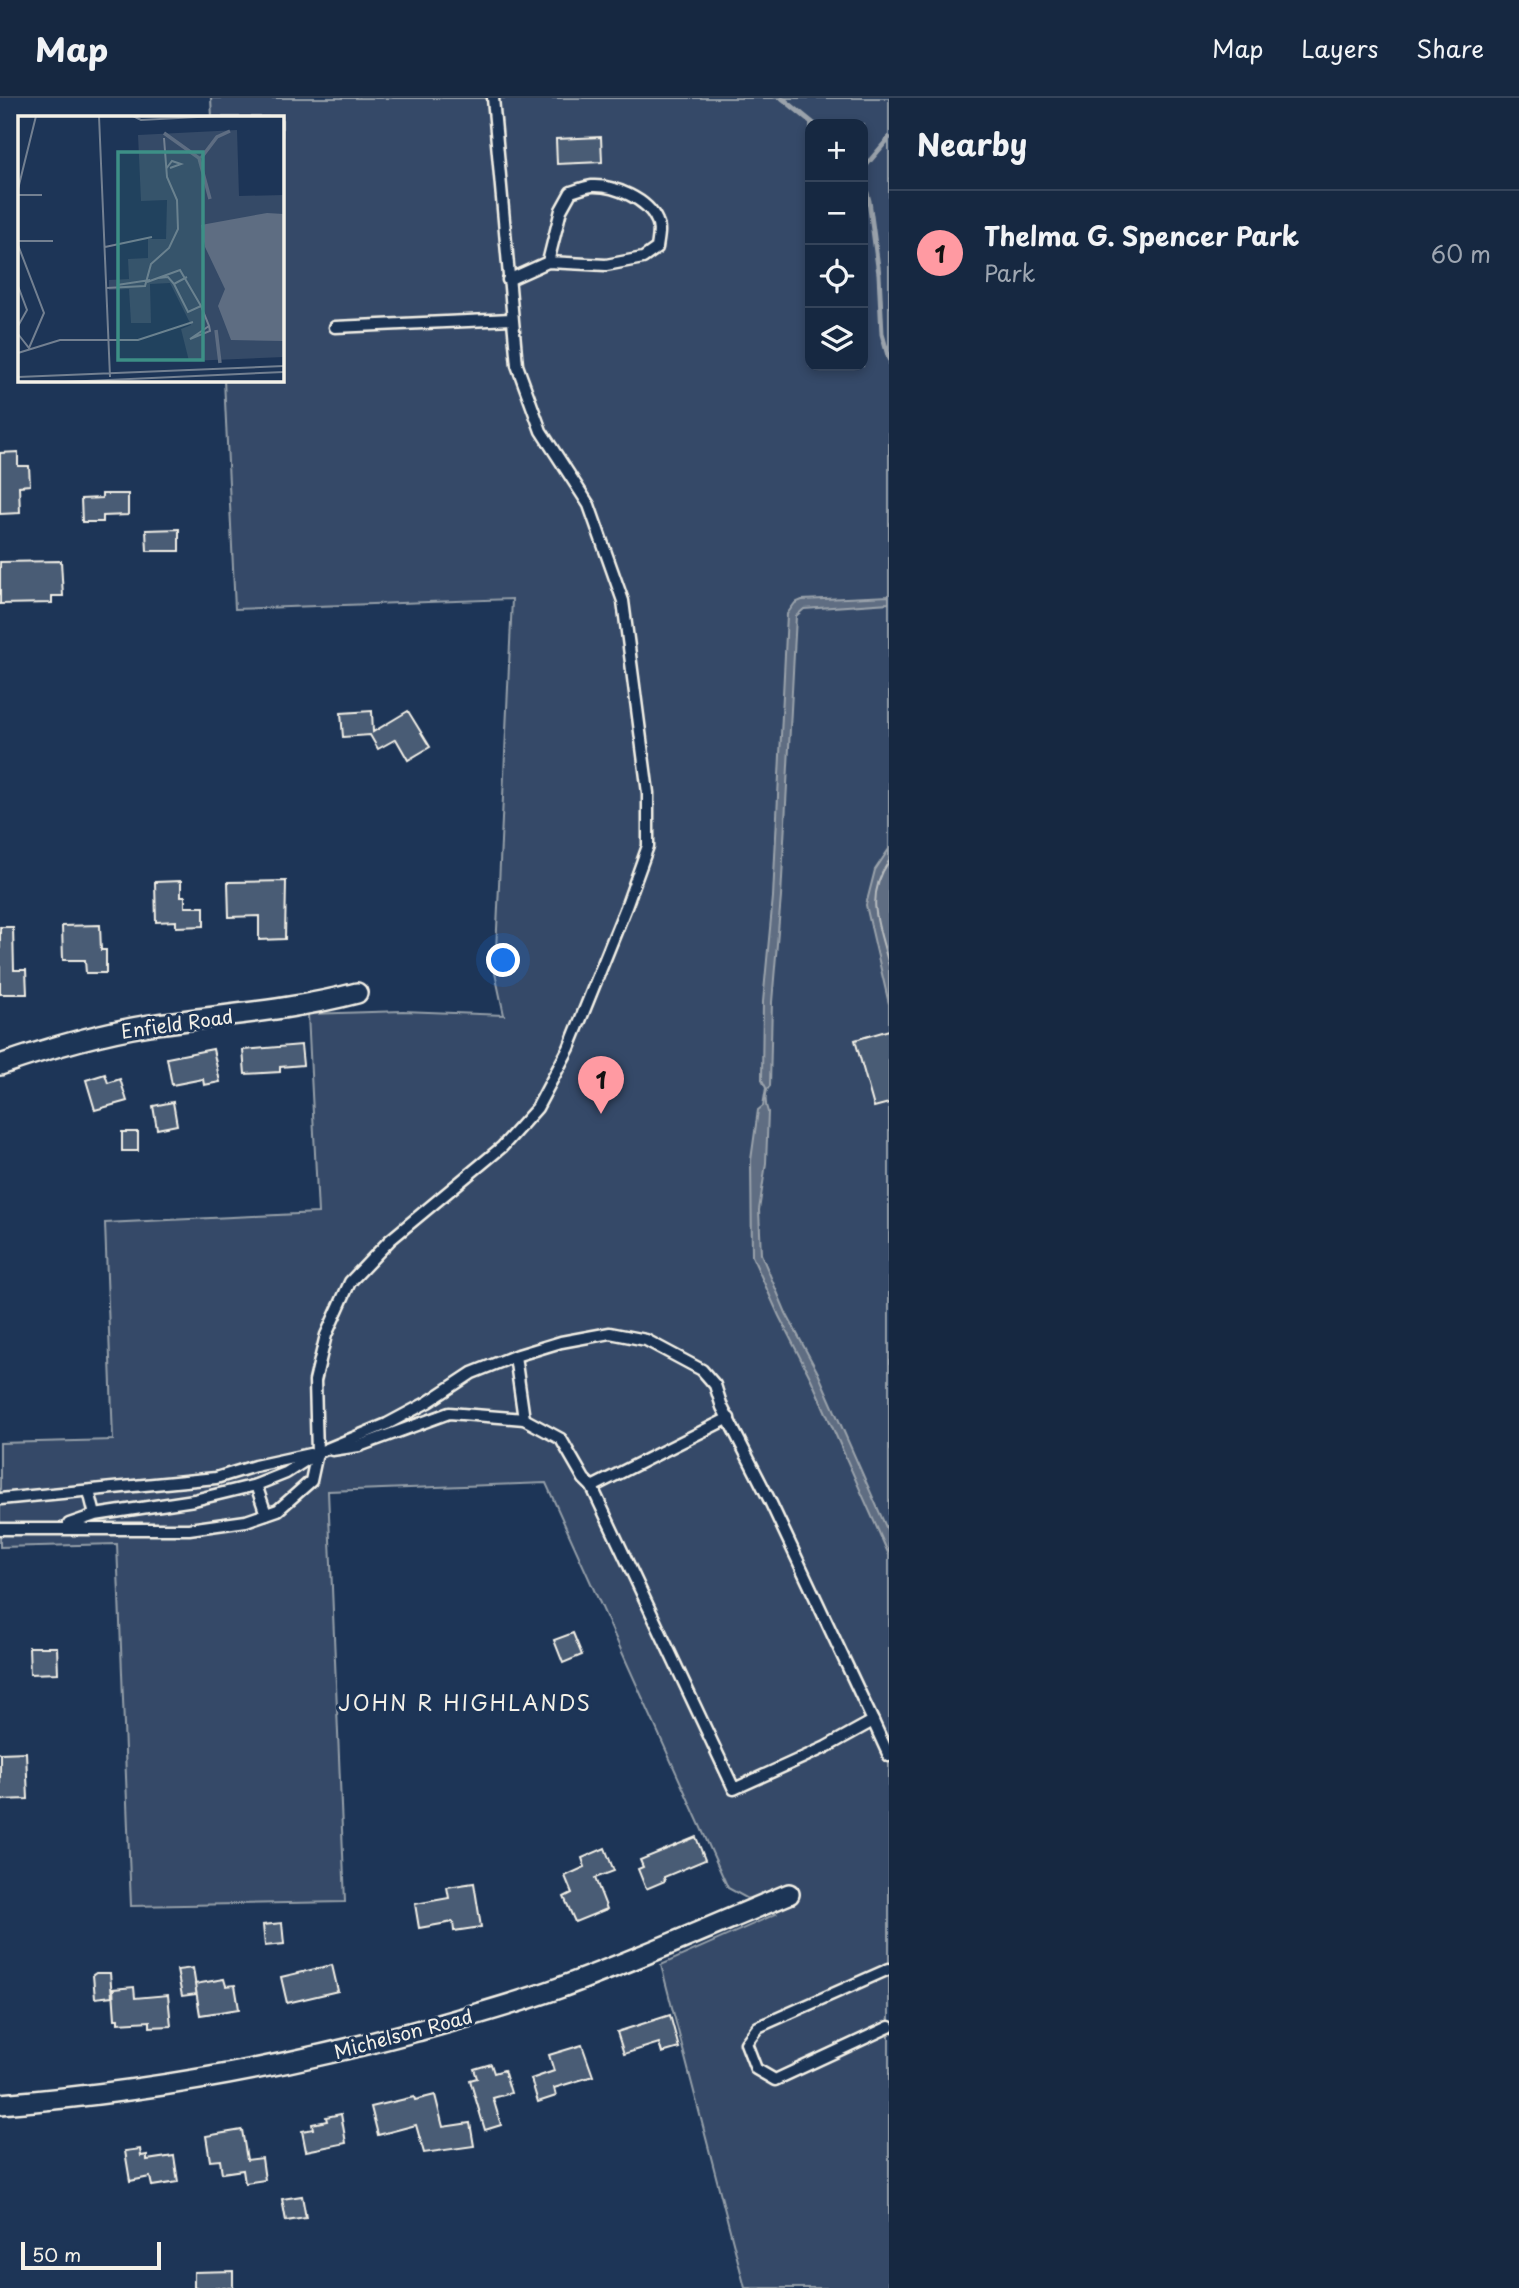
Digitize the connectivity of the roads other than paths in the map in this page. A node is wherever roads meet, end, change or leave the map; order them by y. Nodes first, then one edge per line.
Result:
1 (492, 98) edge
2 (548, 262) junction
3 (508, 280) junction
4 (512, 319) junction
5 (335, 327) dead end
6 (357, 993) dead end
7 (0, 1065) edge
8 (515, 1356) junction
9 (729, 1418) junction
10 (524, 1419) junction
11 (317, 1452) junction
12 (256, 1485) junction
13 (592, 1487) junction
14 (89, 1491) junction
15 (0, 1499) edge
16 (266, 1514) junction
17 (95, 1515) junction
18 (58, 1528) junction
19 (0, 1529) edge
20 (873, 1721) junction
21 (889, 1756) edge
22 (789, 1894) dead end
23 (889, 1969) edge
24 (889, 2026) edge
25 (0, 2104) edge

1 - 3 lane
2 - 2 lane
2 - 3 lane
3 - 4 lane
4 - 5 lane
4 - 11 lane
6 - 7 street, Enfield Road
8 - 9 lane
8 - 10 lane
8 - 11 lane
9 - 13 lane
9 - 20 lane
10 - 11 lane
10 - 13 lane
11 - 12 lane
11 - 14 lane
11 - 16 lane
12 - 16 lane
12 - 17 lane
13 - 20 lane
14 - 15 lane
14 - 17 lane
16 - 18 lane
17 - 18 lane
18 - 19 lane
20 - 21 lane
22 - 25 street, Michelson Road
23 - 24 lane

